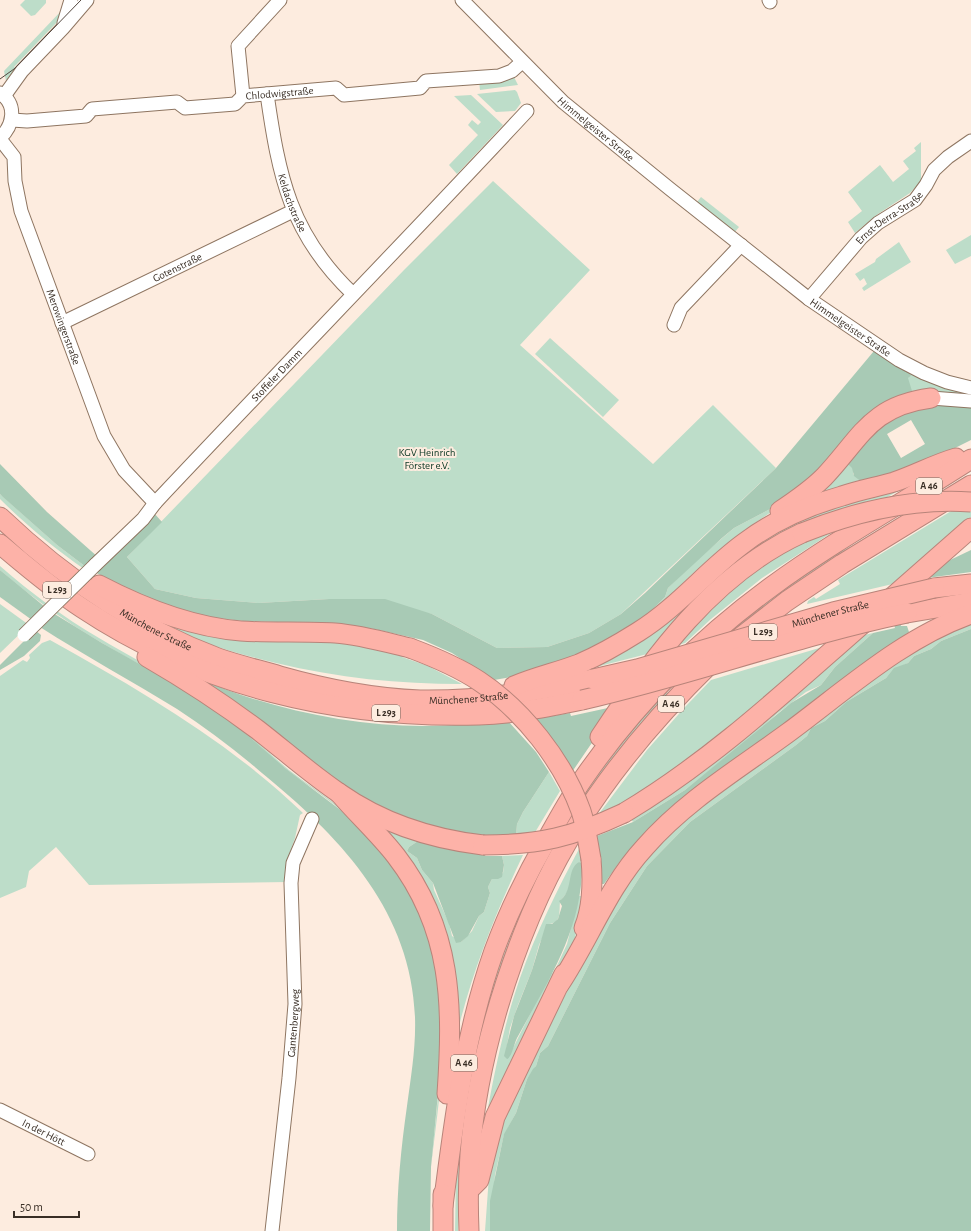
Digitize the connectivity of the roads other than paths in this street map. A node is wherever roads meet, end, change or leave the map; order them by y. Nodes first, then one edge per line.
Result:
1 (71, 0) edge
2 (86, 0) edge
3 (280, 0) edge
4 (462, 0) edge
5 (63, 28) junction
6 (522, 62) junction
7 (267, 94) junction
8 (2, 95) edge
9 (243, 96) junction
10 (527, 111) dead end
11 (12, 120) junction
12 (0, 139) edge
13 (971, 141) edge
14 (293, 211) junction
15 (741, 245) junction
16 (352, 294) junction
17 (809, 299) junction
18 (62, 323) junction
19 (674, 325) dead end
20 (971, 388) edge
21 (931, 398) joint
22 (971, 401) edge
23 (971, 454) edge
24 (971, 459) edge
25 (971, 485) edge
26 (971, 502) edge
27 (155, 503) junction
28 (0, 517) edge
29 (971, 528) edge
30 (763, 530) junction
31 (0, 544) edge
32 (971, 546) edge
33 (51, 562) junction
34 (929, 566) junction
35 (971, 584) edge
36 (971, 602) edge
37 (971, 614) edge
38 (117, 630) junction
39 (24, 635) dead end
40 (491, 697) junction
41 (582, 780) junction
42 (339, 793) junction
43 (312, 819) dead end
44 (559, 986) junction
45 (0, 1110) edge
46 (88, 1154) dead end
47 (469, 1191) junction
48 (443, 1206) junction
49 (272, 1231) edge
50 (443, 1231) edge
51 (469, 1231) edge

1 - 5 street
2 - 5 street
3 - 9 street
4 - 6 street, Himmelgeister Straße
5 - 8 street
6 - 7 street, Chlodwigstraße
6 - 15 street, Himmelgeister Straße
7 - 9 street, Chlodwigstraße
7 - 14 street, Keldachstraße
8 - 11 street
9 - 11 street, Chlodwigstraße
10 - 16 street, Stoffeler Damm
11 - 12 street
12 - 18 street, Merowingerstraße
13 - 17 street, Ernst-Derra-Straße
14 - 16 street, Keldachstraße
14 - 18 street, Gotenstraße
15 - 17 street, Himmelgeister Straße
15 - 19 street
16 - 27 street, Stoffeler Damm
17 - 20 street, Himmelgeister Straße
18 - 27 street, Merowingerstraße
21 - 22 street
21 - 30 highway
23 - 30 highway
24 - 41 highway, A 46
25 - 47 highway, A 46
26 - 41 highway, bridge
27 - 39 street, Stoffeler Damm, bridge
28 - 33 highway, Münchener Straße / L 293
29 - 34 highway
30 - 40 highway
31 - 38 highway, Münchener Straße / L 293
32 - 34 highway
33 - 40 highway, Münchener Straße / L 293
33 - 44 highway, bridge
34 - 42 highway, L 293, bridge
35 - 40 highway, Münchener Straße / L 293, bridge
36 - 38 highway, Münchener Straße / L 293, bridge
37 - 44 highway
38 - 42 highway, L 293
41 - 48 highway, A 46
42 - 48 highway
43 - 49 street, Gantenbergweg
44 - 47 highway
45 - 46 street, In der Hött
47 - 51 highway, A 46
48 - 50 highway, A 46

